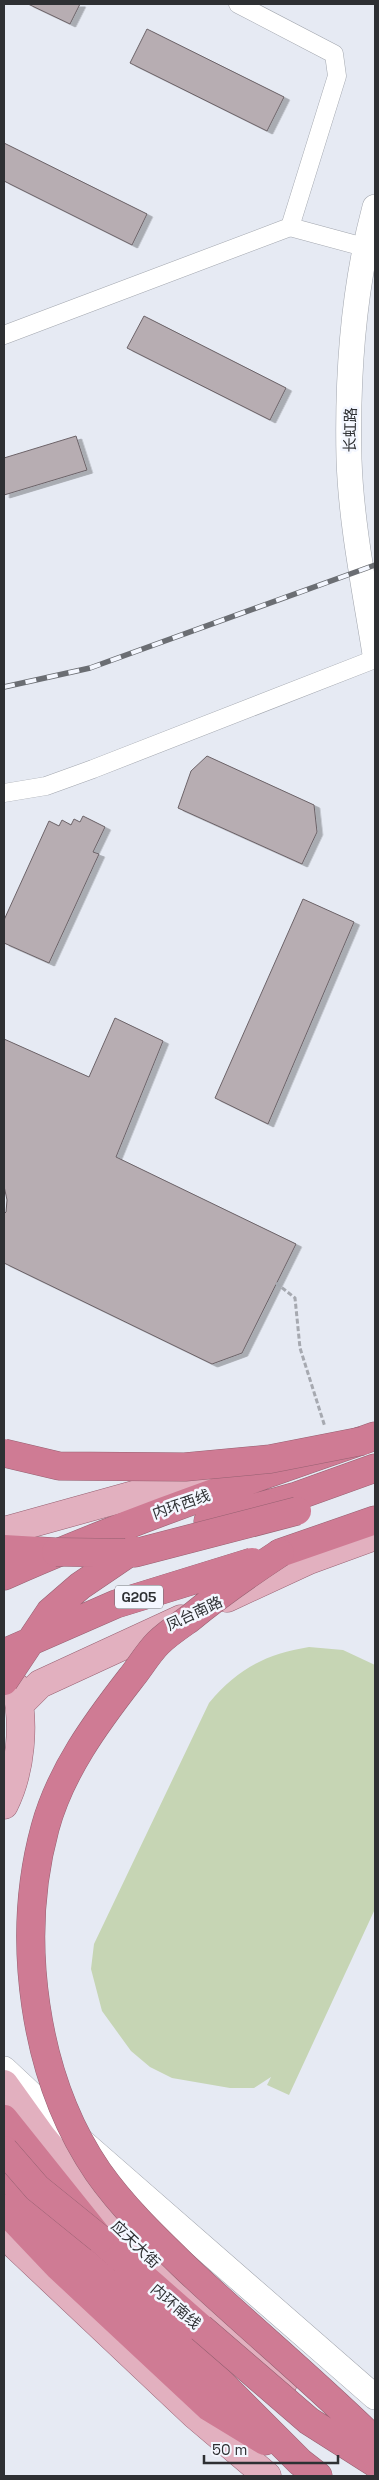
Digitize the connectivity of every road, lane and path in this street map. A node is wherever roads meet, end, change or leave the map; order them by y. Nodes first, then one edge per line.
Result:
1 (238, 4) edge
2 (375, 207) edge
3 (290, 227) junction
4 (364, 247) junction
5 (4, 334) edge
6 (375, 654) edge
7 (375, 659) edge
8 (4, 794) edge
9 (276, 1283) dead end
10 (371, 1434) edge
11 (329, 1439) junction
12 (4, 1453) edge
13 (375, 1468) edge
14 (375, 1486) edge
15 (375, 1520) edge
16 (4, 1531) edge
17 (375, 1536) edge
18 (4, 1549) edge
19 (280, 1553) junction
20 (4, 1576) edge
21 (4, 1640) edge
22 (4, 1653) edge
23 (4, 1681) edge
24 (20, 1704) junction
25 (4, 1805) edge
26 (4, 2069) edge
27 (4, 2084) edge
28 (4, 2119) edge
29 (4, 2140) edge
30 (4, 2150) edge
31 (4, 2171) edge
32 (4, 2210) edge
33 (4, 2227) edge
34 (100, 2239) junction
35 (62, 2243) junction
36 (375, 2397) edge
37 (375, 2441) edge
38 (375, 2463) edge
39 (309, 2469) edge
40 (375, 2469) edge
41 (267, 2476) edge

1 - 3 street
2 - 4 street, 长虹路
3 - 4 street
3 - 5 street
4 - 6 street, 长虹路
7 - 8 street
9 - 11 path
10 - 11 main road
10 - 12 highway, bridge
10 - 20 highway, 内环西线, bridge
11 - 16 main road
13 - 23 highway, bridge
14 - 18 highway, bridge
15 - 19 highway, G205
17 - 24 main road, 凤台南路
19 - 22 highway, G205, bridge
19 - 37 highway, bridge
21 - 24 main road
24 - 25 main road
26 - 36 street
27 - 40 main road, 应天大街
28 - 34 highway, 内环南线, bridge
29 - 35 highway, bridge
30 - 34 highway, bridge
31 - 35 highway, 内环南线
32 - 39 highway
33 - 41 main road
34 - 38 highway, 内环南线, bridge
35 - 39 highway, 内环南线

